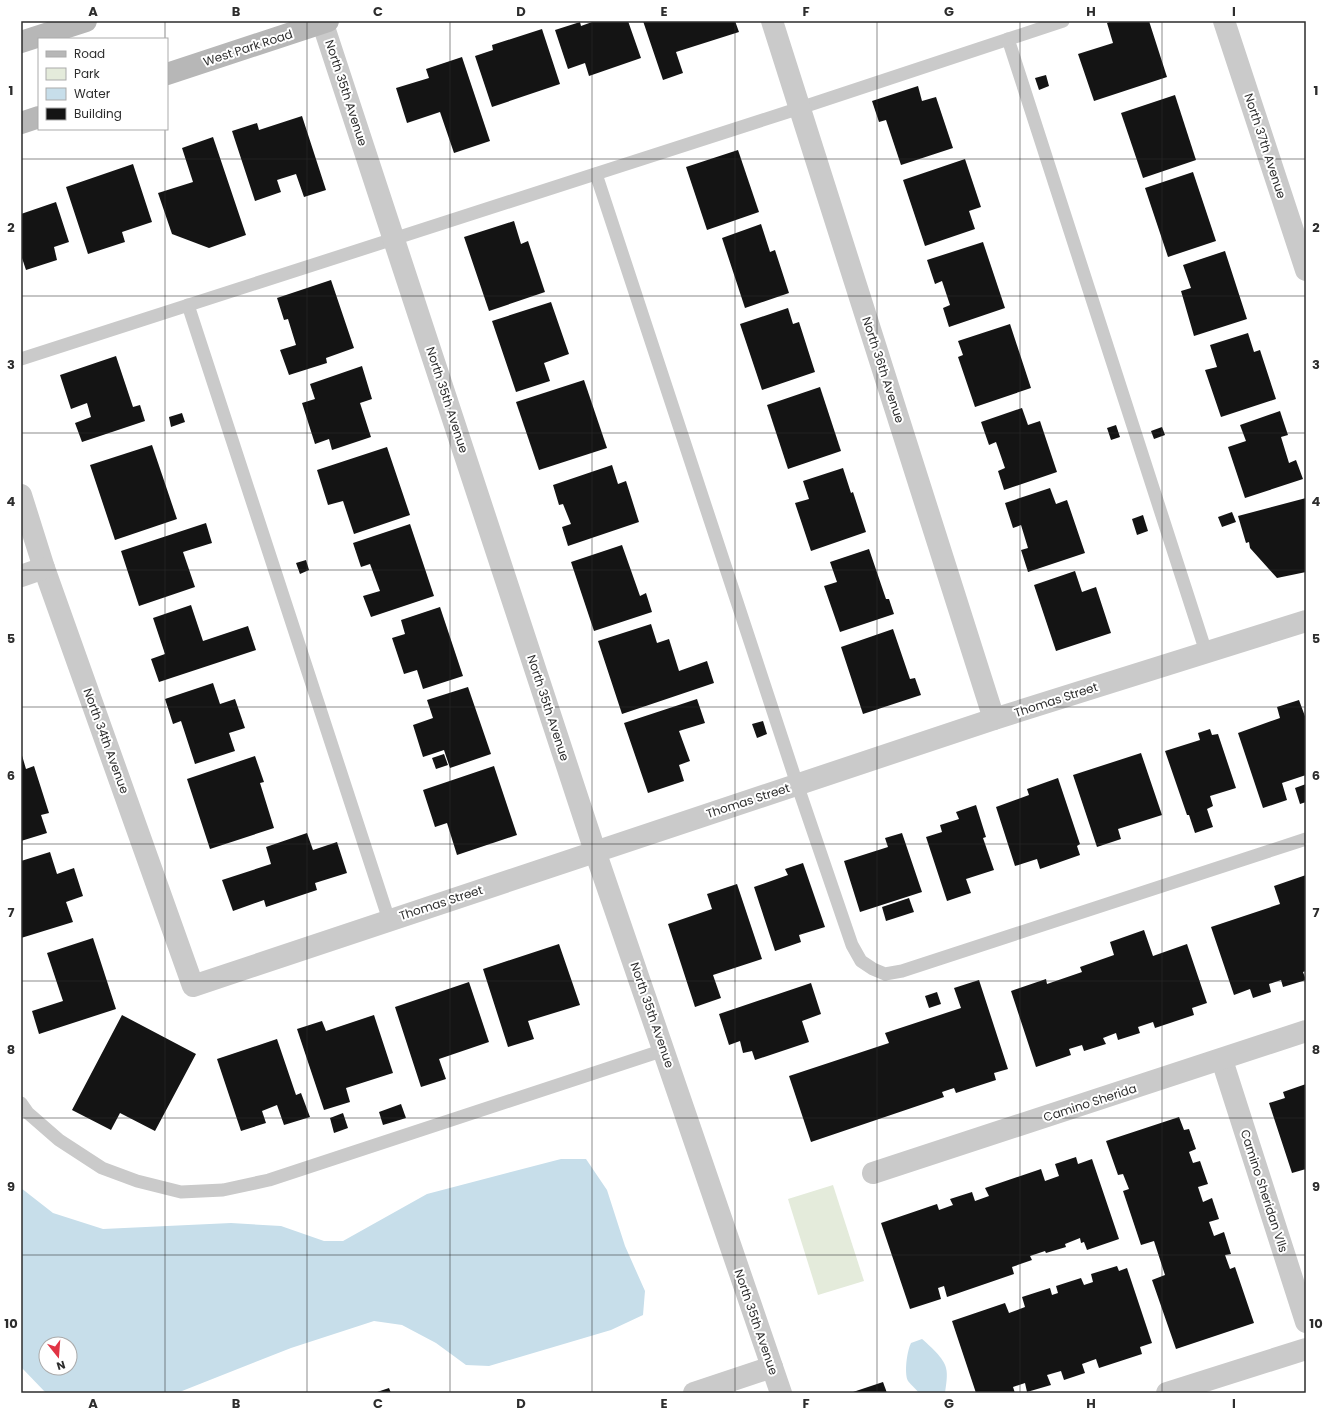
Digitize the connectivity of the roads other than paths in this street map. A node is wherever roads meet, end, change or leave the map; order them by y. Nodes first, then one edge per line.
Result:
1 (86, 21) edge
2 (772, 21) edge
3 (1063, 21) edge
4 (1224, 21) edge
5 (324, 22) edge
6 (1008, 39) junction
7 (21, 42) edge
8 (168, 74) edge
9 (800, 108) junction
10 (38, 117) edge
11 (21, 123) edge
12 (596, 174) junction
13 (394, 239) junction
14 (1306, 270) edge
15 (188, 305) junction
16 (21, 359) edge
17 (21, 495) edge
18 (44, 568) junction
19 (21, 576) edge
20 (1306, 620) edge
21 (1206, 652) junction
22 (994, 719) junction
23 (797, 784) junction
24 (1306, 839) edge
25 (595, 851) junction
26 (389, 920) junction
27 (193, 986) joint
28 (1306, 1031) edge
29 (664, 1050) junction
30 (1222, 1060) junction
31 (21, 1103) edge
32 (873, 1173) dead end
33 (1306, 1322) edge
34 (1306, 1349) edge
35 (772, 1367) junction
36 (694, 1393) edge
37 (781, 1393) edge
38 (1167, 1393) edge

1 - 7 street
2 - 9 street, North 36th Avenue
3 - 6 lane
4 - 14 street, North 37th Avenue
5 - 8 street, West Park Road
5 - 13 street, North 35th Avenue
6 - 9 lane
6 - 21 lane
9 - 12 lane
9 - 22 street, North 36th Avenue
10 - 11 street
12 - 13 lane
12 - 23 lane
13 - 15 lane
13 - 25 street, North 35th Avenue
15 - 16 lane
15 - 26 lane
17 - 18 street, North 34th Avenue
18 - 19 street
18 - 27 street, North 34th Avenue
20 - 21 street, Thomas Street
21 - 22 street, Thomas Street
22 - 23 street, Thomas Street
23 - 24 lane
23 - 25 street, Thomas Street
25 - 26 street, Thomas Street
25 - 29 street, North 35th Avenue
26 - 27 street, Thomas Street
28 - 30 street, Camino Sherida
29 - 31 lane
29 - 35 street, North 35th Avenue
30 - 32 street, Camino Sherida
30 - 33 street, Camino Sheridan Vlls
34 - 38 street
35 - 36 street
35 - 37 street, North 35th Avenue

